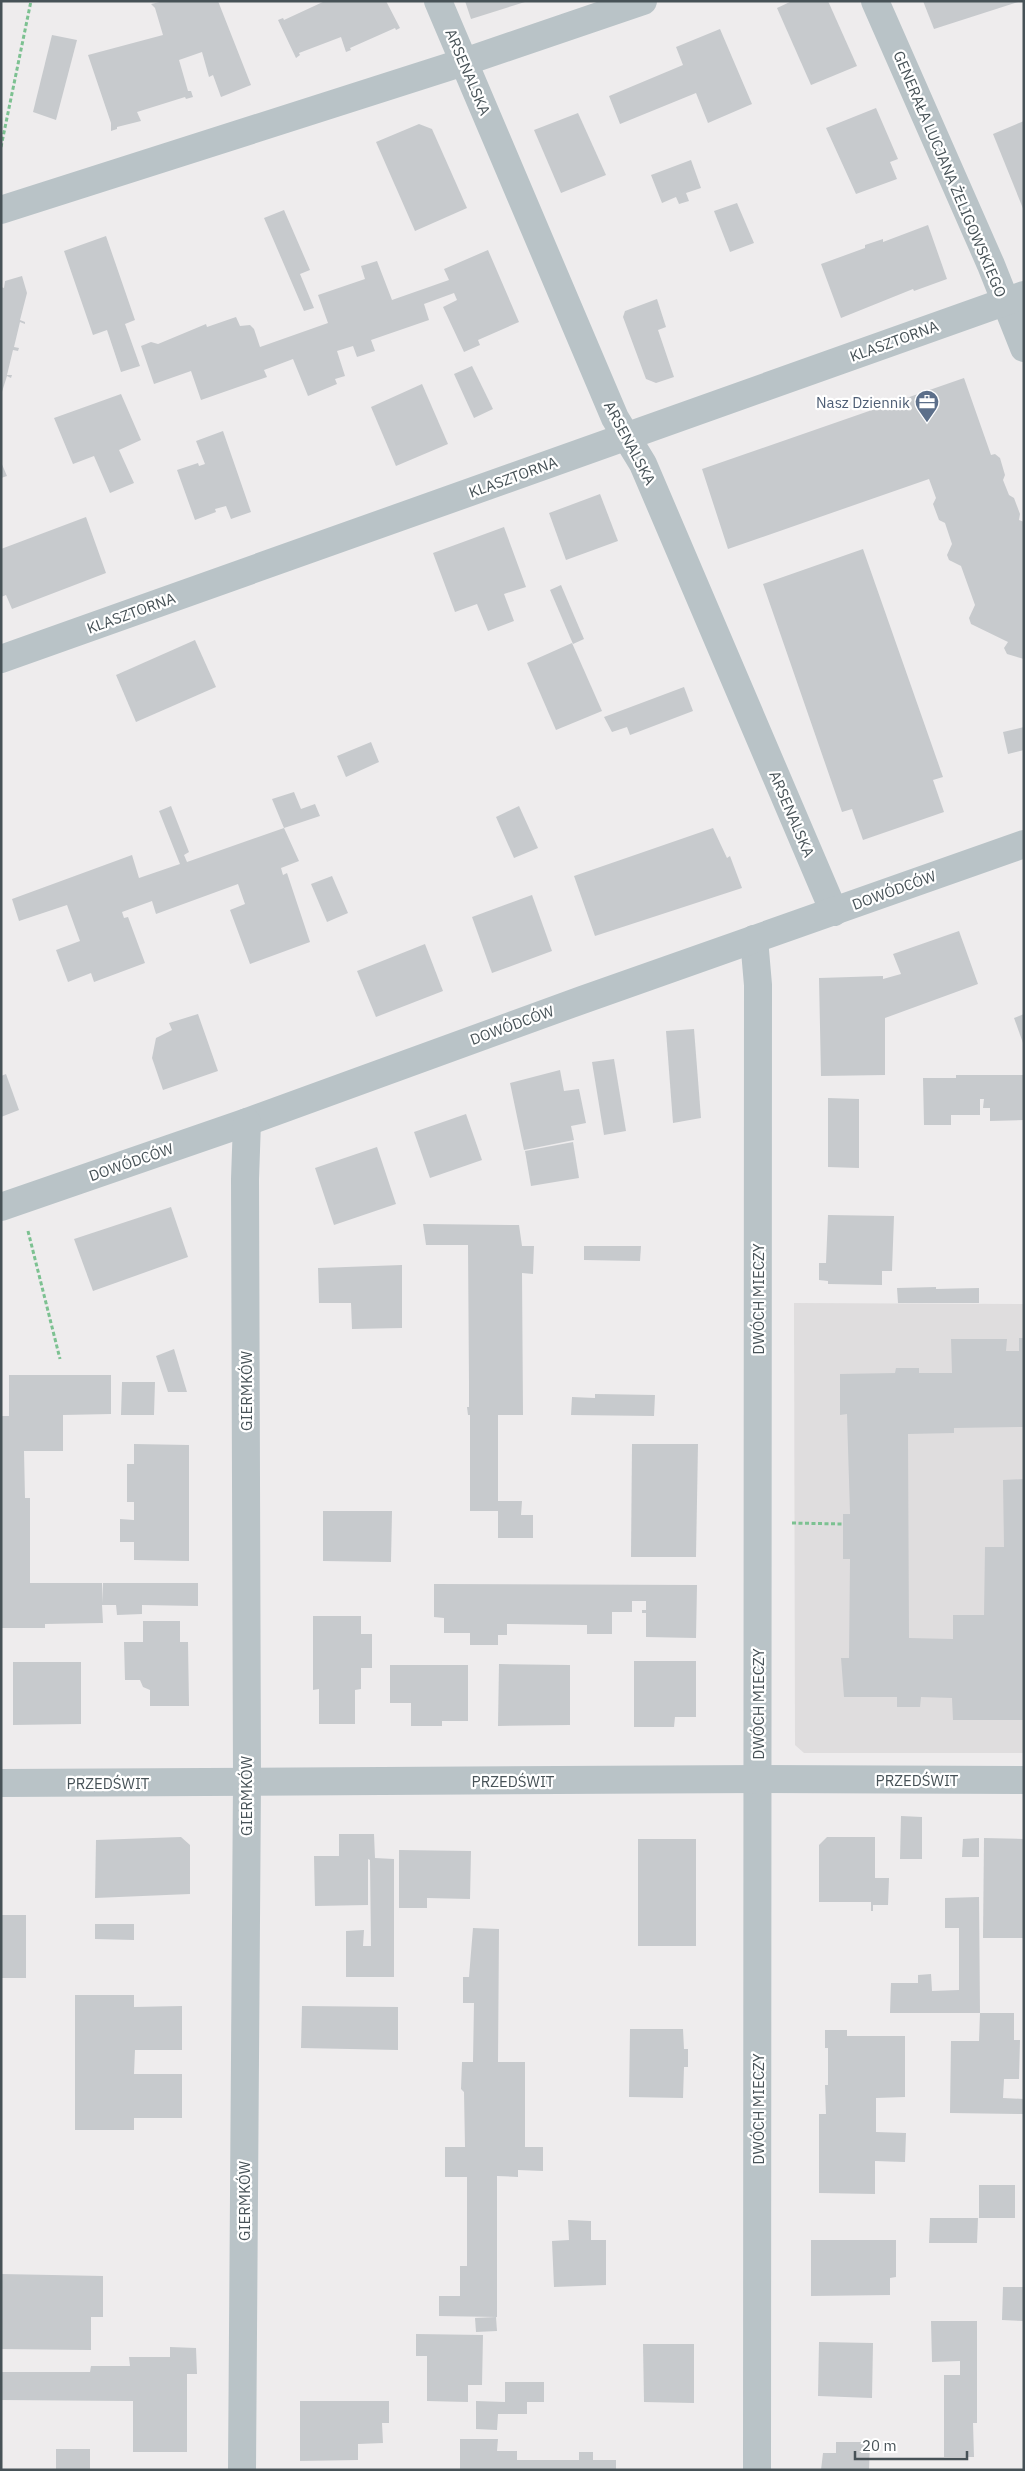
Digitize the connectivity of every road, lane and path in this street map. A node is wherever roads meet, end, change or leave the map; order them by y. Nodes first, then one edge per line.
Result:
1 (31, 1) edge
2 (438, 1) edge
3 (643, 1) edge
4 (875, 1) edge
5 (464, 62) junction
6 (1, 147) edge
7 (1, 210) edge
8 (1015, 298) edge
9 (1024, 348) edge
10 (626, 437) junction
11 (1, 659) edge
12 (1024, 844) edge
13 (834, 912) junction
14 (754, 939) junction
15 (247, 1122) junction
16 (1, 1207) edge
17 (28, 1228) dead end
18 (60, 1359) dead end
19 (786, 1523) dead end
20 (843, 1524) dead end
21 (759, 1778) junction
22 (1024, 1780) edge
23 (247, 1782) junction
24 (1, 1783) edge
25 (242, 2470) edge
26 (757, 2470) edge

1 - 6 path
2 - 5 street, ARSENALSKA
3 - 5 street
4 - 8 street, GENERAŁA LUCJANA ŻELIGOWSKIEGO
5 - 7 street
5 - 10 street, ARSENALSKA
8 - 9 street, GENERAŁA LUCJANA ŻELIGOWSKIEGO
8 - 10 street, KLASZTORNA
10 - 11 street, KLASZTORNA
10 - 13 street, ARSENALSKA
12 - 13 street, DOWÓDCÓW
13 - 14 street, DOWÓDCÓW
14 - 15 street, DOWÓDCÓW
14 - 21 street, DWÓCH MIECZY
15 - 16 street, DOWÓDCÓW
15 - 23 street, GIERMKÓW
17 - 18 path
19 - 20 path
21 - 22 street, PRZEDŚWIT
21 - 23 street, PRZEDŚWIT
21 - 26 street, DWÓCH MIECZY
23 - 24 street, PRZEDŚWIT
23 - 25 street, GIERMKÓW

